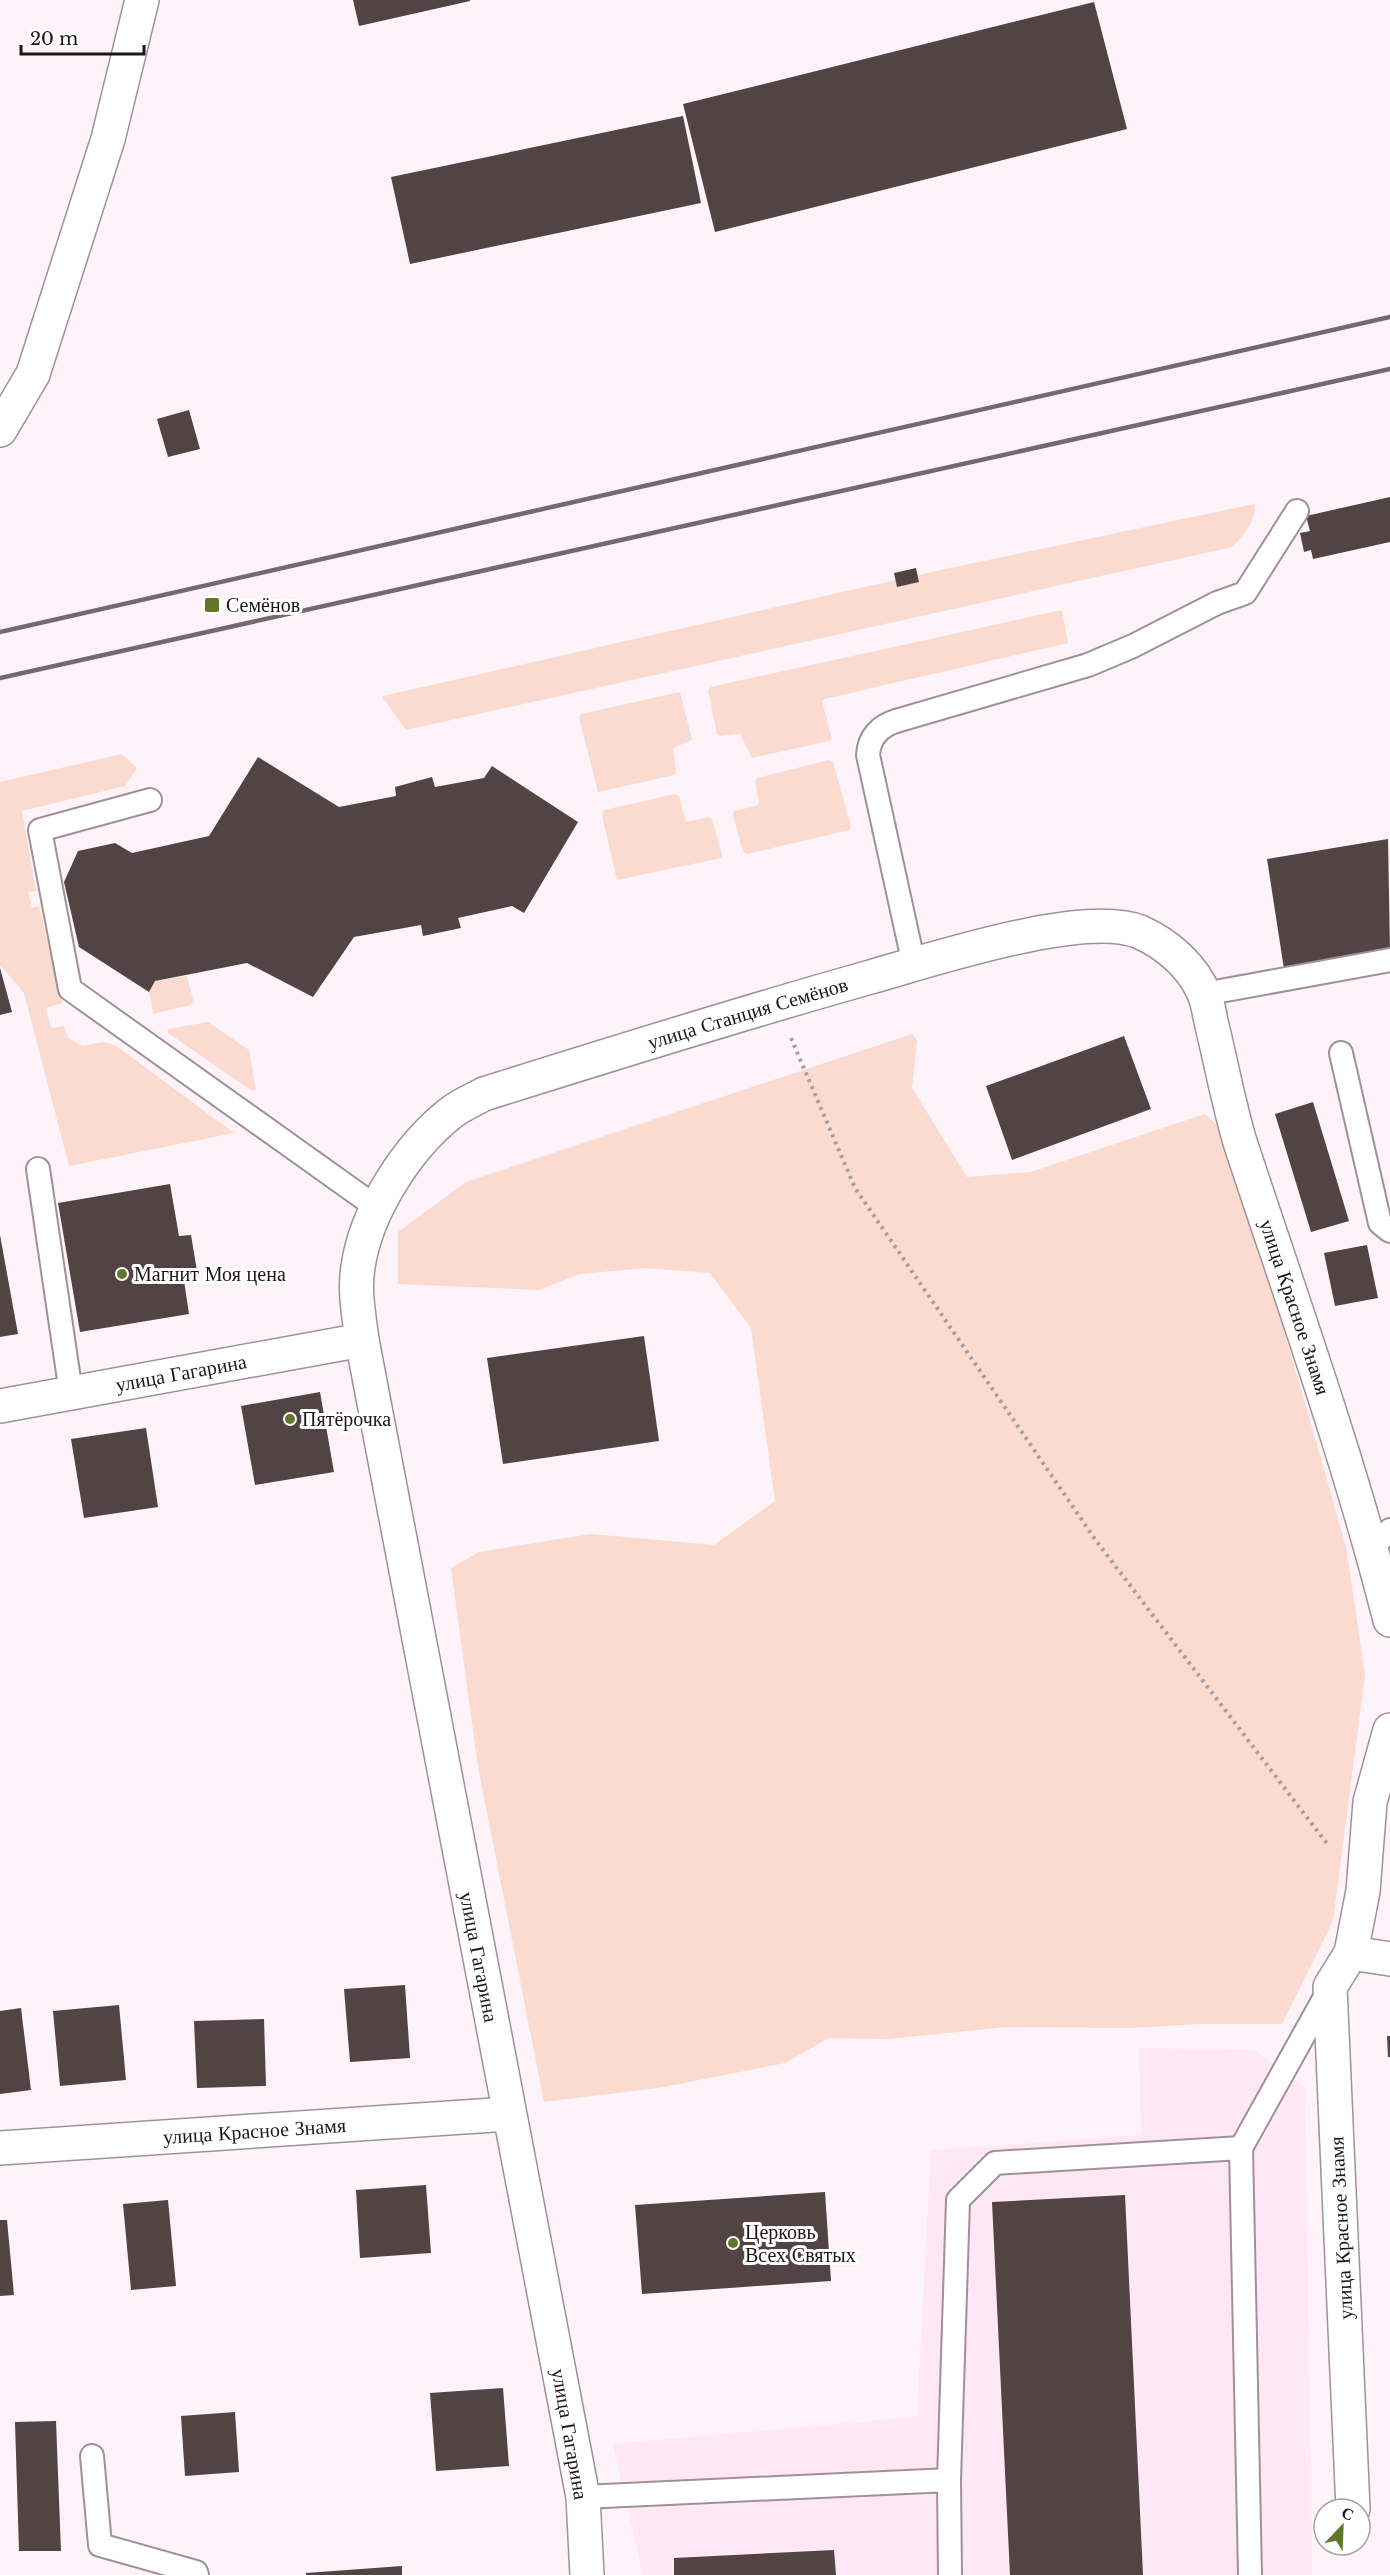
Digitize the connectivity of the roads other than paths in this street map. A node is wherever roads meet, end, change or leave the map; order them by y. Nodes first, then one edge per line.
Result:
1 (142, 0) edge
2 (0, 430) edge
3 (1297, 511) dead end
4 (150, 800) dead end
5 (1390, 960) edge
6 (914, 965) junction
7 (1204, 994) junction
8 (1341, 1053) dead end
9 (38, 1169) dead end
10 (376, 1207) junction
11 (1390, 1232) edge
12 (358, 1265) joint
13 (362, 1340) junction
14 (71, 1393) junction
15 (0, 1406) edge
16 (1381, 1539) edge
17 (1390, 1620) edge
18 (1390, 1731) edge
19 (1352, 1953) junction
20 (1390, 1959) edge
21 (1330, 1987) junction
22 (509, 2114) junction
23 (0, 2148) edge
24 (1241, 2148) junction
25 (92, 2456) dead end
26 (949, 2480) junction
27 (583, 2497) junction
28 (1352, 2497) edge
29 (196, 2575) edge
30 (586, 2575) edge
31 (950, 2575) edge
32 (1250, 2575) edge

1 - 2 street
3 - 6 lane
4 - 10 lane
5 - 7 lane
6 - 7 street, улица Станция Семёнов
6 - 10 street, улица Станция Семёнов
7 - 16 street, улица Красное Знамя
8 - 11 lane
9 - 14 lane
10 - 12 street, улица Станция Семёнов
12 - 13 street, улица Гагарина
13 - 14 street, улица Гагарина
13 - 22 street, улица Гагарина
14 - 15 street, улица Гагарина
16 - 17 street, улица Красное Знамя
18 - 19 street
19 - 20 street
19 - 21 street
21 - 24 lane
21 - 28 street, улица Красное Знамя
22 - 23 street, улица Красное Знамя
22 - 27 street, улица Гагарина
24 - 26 lane
24 - 32 lane
25 - 29 lane
26 - 27 lane
26 - 31 lane
27 - 30 street, улица Гагарина

